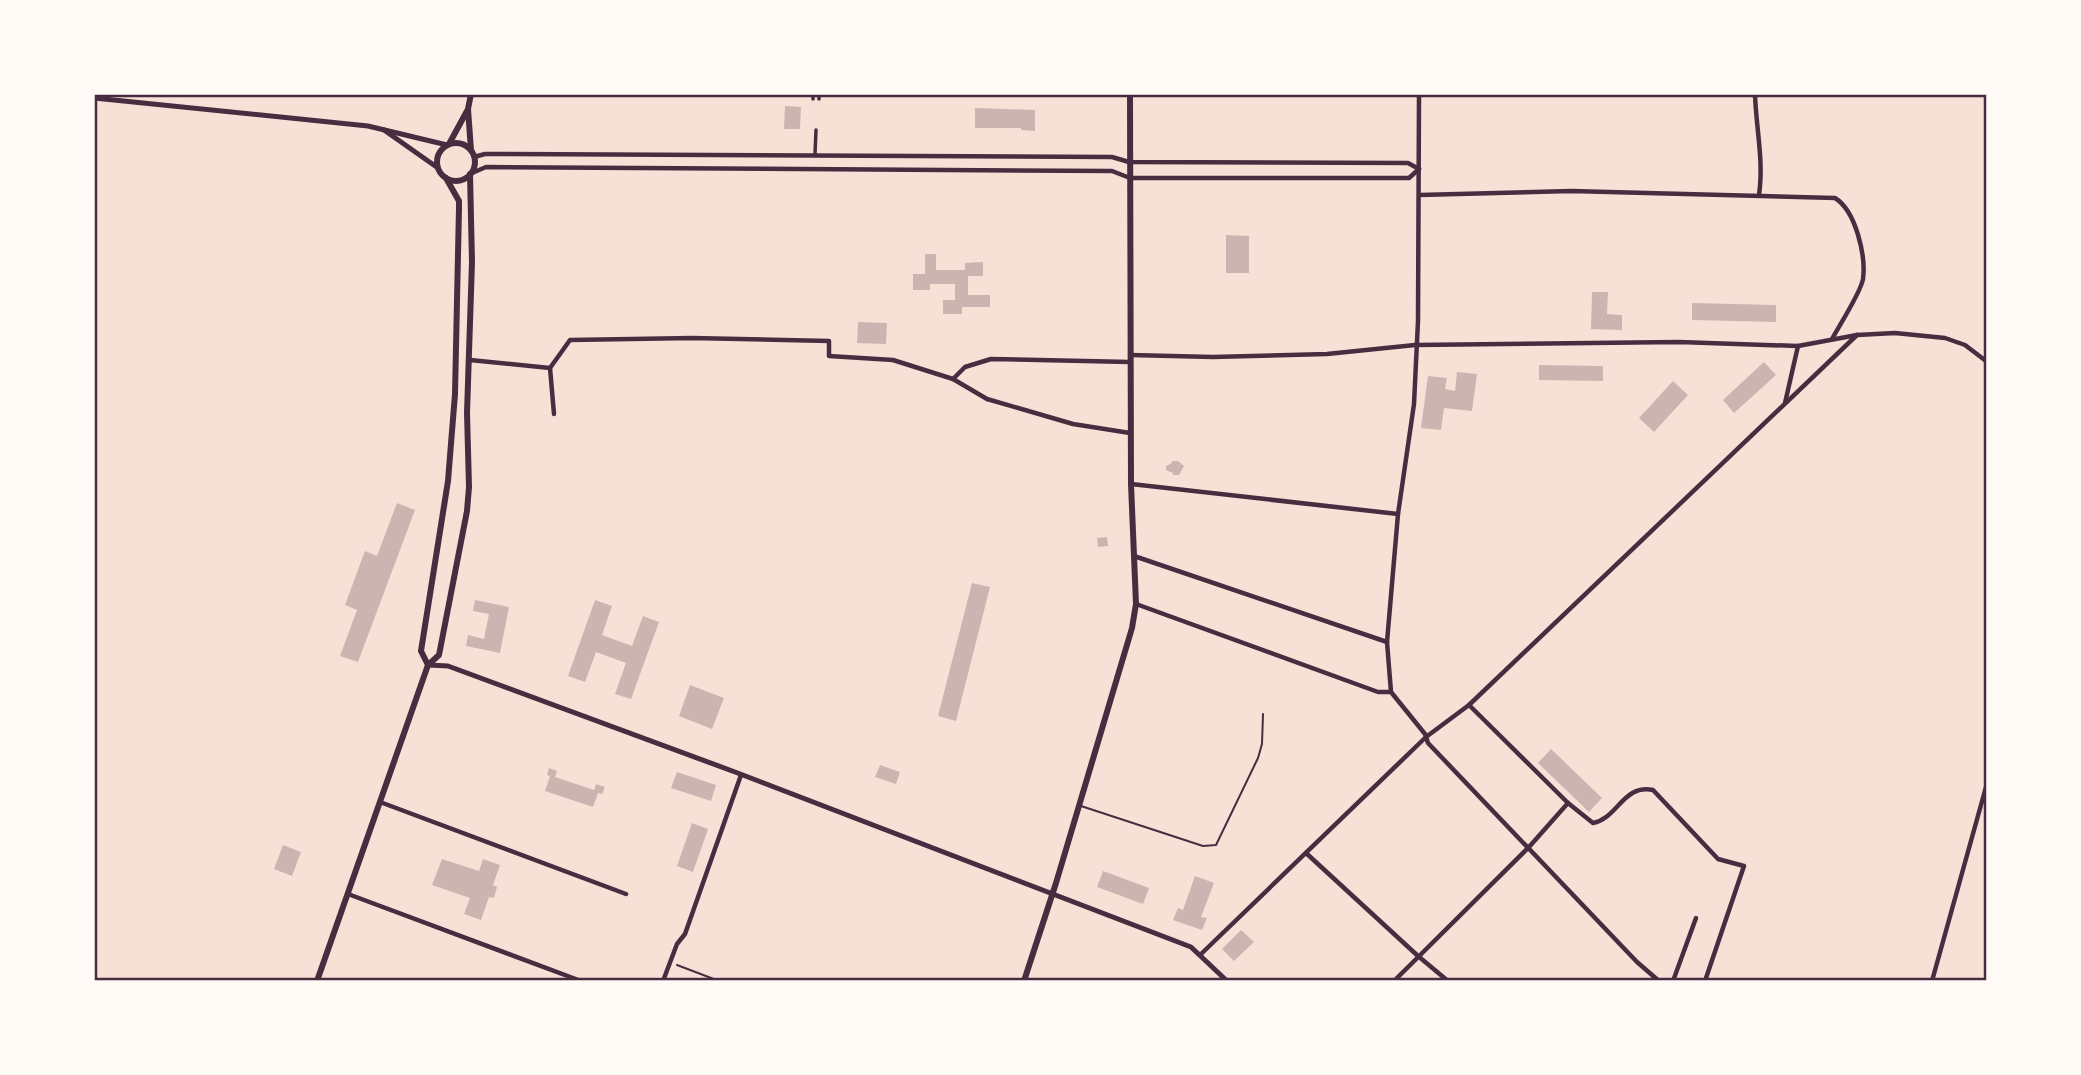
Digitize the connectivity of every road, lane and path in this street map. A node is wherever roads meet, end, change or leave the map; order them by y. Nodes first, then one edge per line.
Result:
1 (471, 94) edge
2 (1130, 94) edge
3 (1419, 94) edge
4 (1755, 94) edge
5 (94, 98) edge
6 (468, 109) junction
7 (381, 128) junction
8 (816, 130) dead end
9 (448, 145) junction
10 (473, 153) junction
11 (815, 154) junction
12 (1129, 162) junction
13 (438, 168) junction
14 (1419, 169) junction
15 (471, 174) junction
16 (446, 178) junction
17 (1130, 178) junction
18 (1419, 195) junction
19 (1759, 195) junction
20 (1857, 335) junction
21 (1831, 340) junction
22 (1415, 345) junction
23 (1798, 346) junction
24 (1130, 359) junction
25 (470, 360) junction
26 (1986, 361) edge
27 (551, 368) junction
28 (953, 379) junction
29 (1784, 405) junction
30 (554, 414) dead end
31 (1130, 433) junction
32 (1130, 484) junction
33 (1398, 514) junction
34 (1134, 556) junction
35 (1136, 604) junction
36 (1387, 642) junction
37 (428, 665) junction
38 (1391, 692) junction
39 (1469, 705) junction
40 (1263, 714) dead end
41 (1426, 737) junction
42 (741, 775) junction
43 (1986, 787) edge
44 (380, 802) junction
45 (1568, 803) junction
46 (1080, 805) junction
47 (1529, 847) junction
48 (1306, 853) junction
49 (1053, 893) junction
50 (348, 894) junction
51 (626, 894) dead end
52 (1696, 918) dead end
53 (1200, 955) junction
54 (1418, 957) junction
55 (670, 962) junction
56 (317, 981) edge
57 (581, 981) edge
58 (663, 981) edge
59 (719, 981) edge
60 (1024, 981) edge
61 (1227, 981) edge
62 (1394, 981) edge
63 (1448, 981) edge
64 (1659, 981) edge
65 (1673, 981) edge
66 (1705, 981) edge
67 (1932, 981) edge

1 - 6 main road
2 - 12 main road
3 - 14 street
4 - 19 street
5 - 7 street
6 - 9 main road
6 - 10 main road
7 - 9 street
7 - 13 street
8 - 11 street
9 - 10 main road
9 - 13 main road
10 - 11 street
10 - 15 main road
11 - 12 street
12 - 14 street
12 - 17 main road
13 - 16 main road
14 - 17 street
14 - 18 street
15 - 16 main road
15 - 17 street
15 - 25 main road
16 - 37 main road
17 - 24 main road
18 - 19 street
18 - 22 street
19 - 21 street
20 - 21 street
20 - 26 street
20 - 29 street
21 - 23 street
22 - 23 street
22 - 24 street
22 - 33 street
23 - 29 street
24 - 28 street
24 - 31 main road
25 - 27 street
25 - 37 main road
27 - 28 street
27 - 30 street
28 - 31 street
29 - 39 street
31 - 32 main road
32 - 33 street
32 - 34 main road
33 - 36 street
34 - 35 main road
34 - 36 street
35 - 38 street
35 - 46 main road
36 - 38 street
37 - 42 street
37 - 44 main road
38 - 41 street
39 - 41 street
39 - 45 street
40 - 46 lane
41 - 47 street
41 - 48 street
42 - 49 street
42 - 55 street
43 - 67 street
44 - 50 main road
44 - 51 street
45 - 47 street
45 - 66 street
46 - 49 main road
47 - 54 street
47 - 64 street
48 - 53 street
48 - 54 street
49 - 53 street
49 - 60 main road
50 - 56 main road
50 - 57 street
52 - 65 street
53 - 61 street
54 - 62 street
54 - 63 street
55 - 58 street
55 - 59 path

